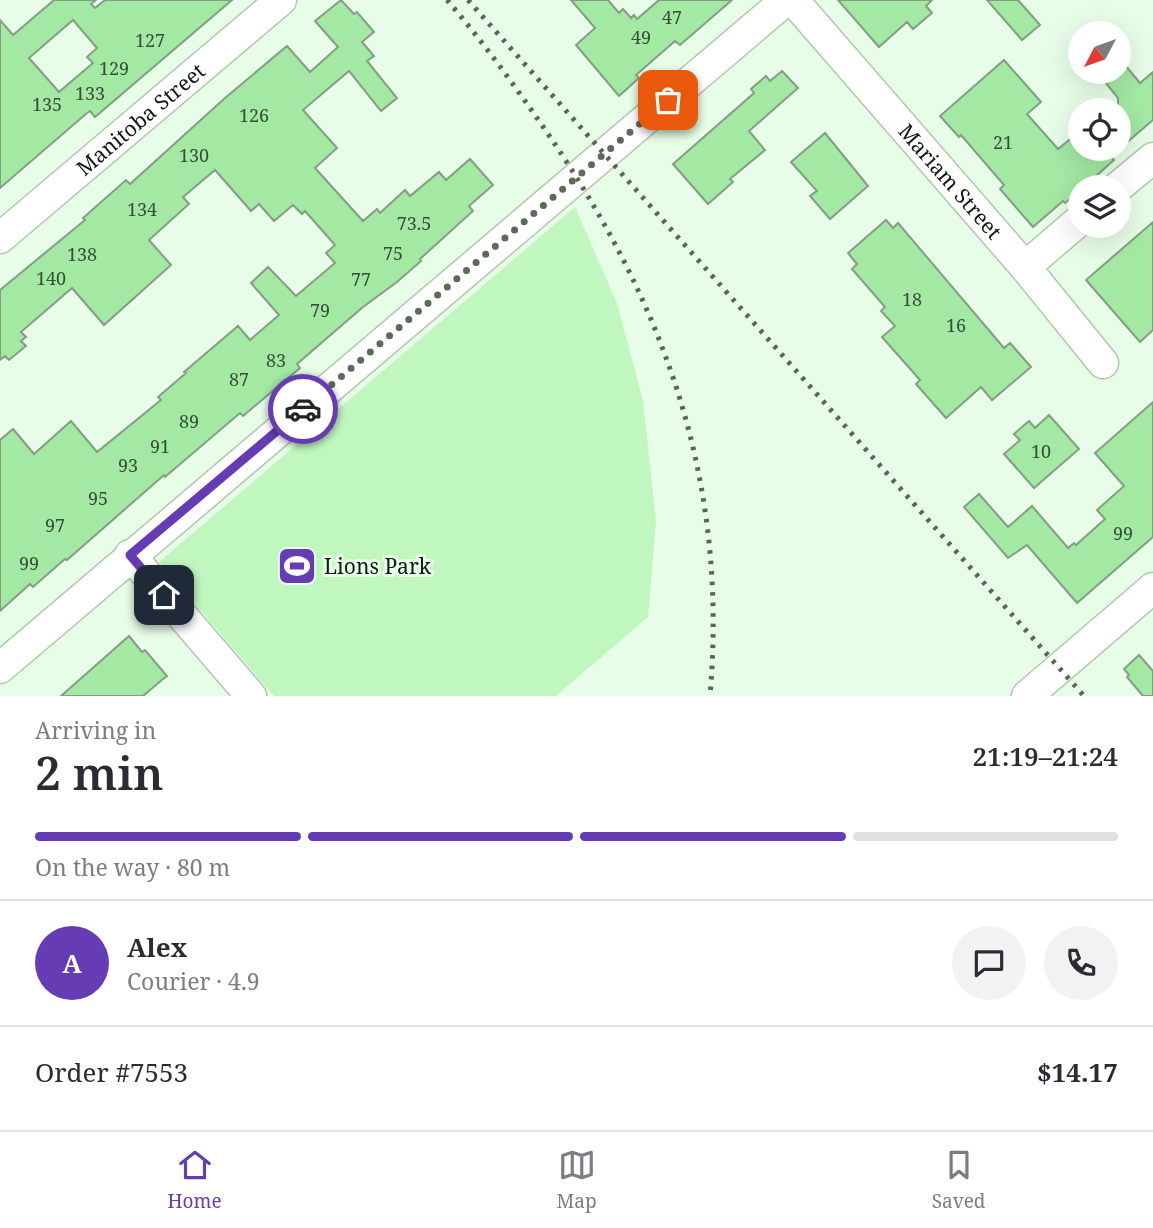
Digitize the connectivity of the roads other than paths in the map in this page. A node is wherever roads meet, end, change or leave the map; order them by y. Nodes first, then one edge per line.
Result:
1 (281, 0) edge
2 (786, 0) edge
3 (793, 0) edge
4 (1153, 158) edge
5 (1131, 176) edge
6 (1068, 230) edge
7 (0, 238) edge
8 (1025, 267) junction
9 (1103, 363) dead end
10 (130, 555) junction
11 (1153, 588) edge
12 (0, 668) edge
13 (251, 696) edge
14 (1027, 696) edge

1 - 7 street, Manitoba Street
2 - 10 street
3 - 8 street, Mariam Street
4 - 5 street
6 - 8 street
8 - 9 street, Mariam Street
10 - 12 street
10 - 13 street
11 - 14 street

